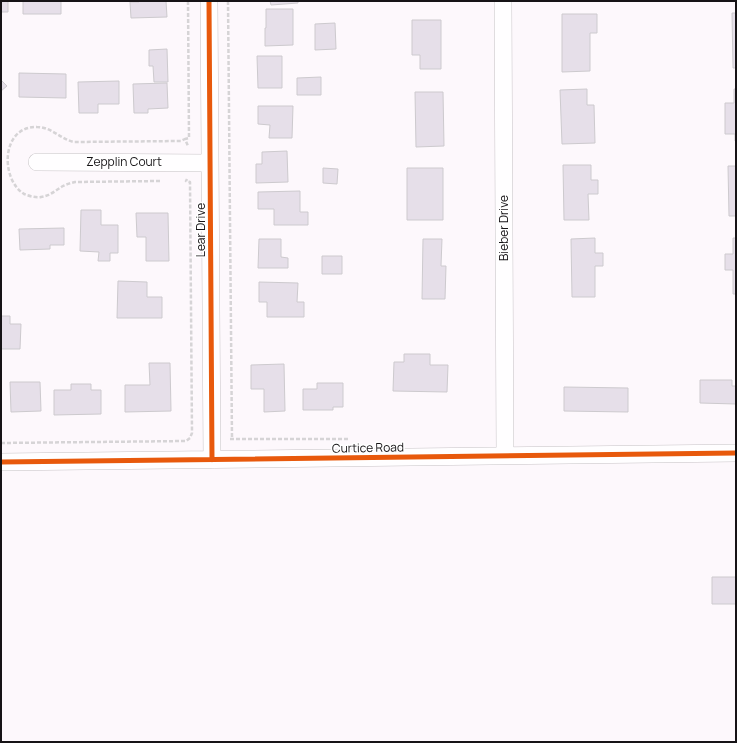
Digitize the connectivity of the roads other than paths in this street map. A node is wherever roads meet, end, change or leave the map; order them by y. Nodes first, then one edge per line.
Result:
1 (209, 1) edge
2 (503, 1) edge
3 (37, 162) dead end
4 (210, 163) junction
5 (736, 453) edge
6 (505, 456) junction
7 (212, 460) junction
8 (1, 462) edge

1 - 4 street, Lear Drive
2 - 6 street, Bieber Drive
3 - 4 street, Zepplin Court
4 - 7 street, Lear Drive
5 - 6 street, Curtice Road
6 - 7 street, Curtice Road
7 - 8 street, Curtice Road

